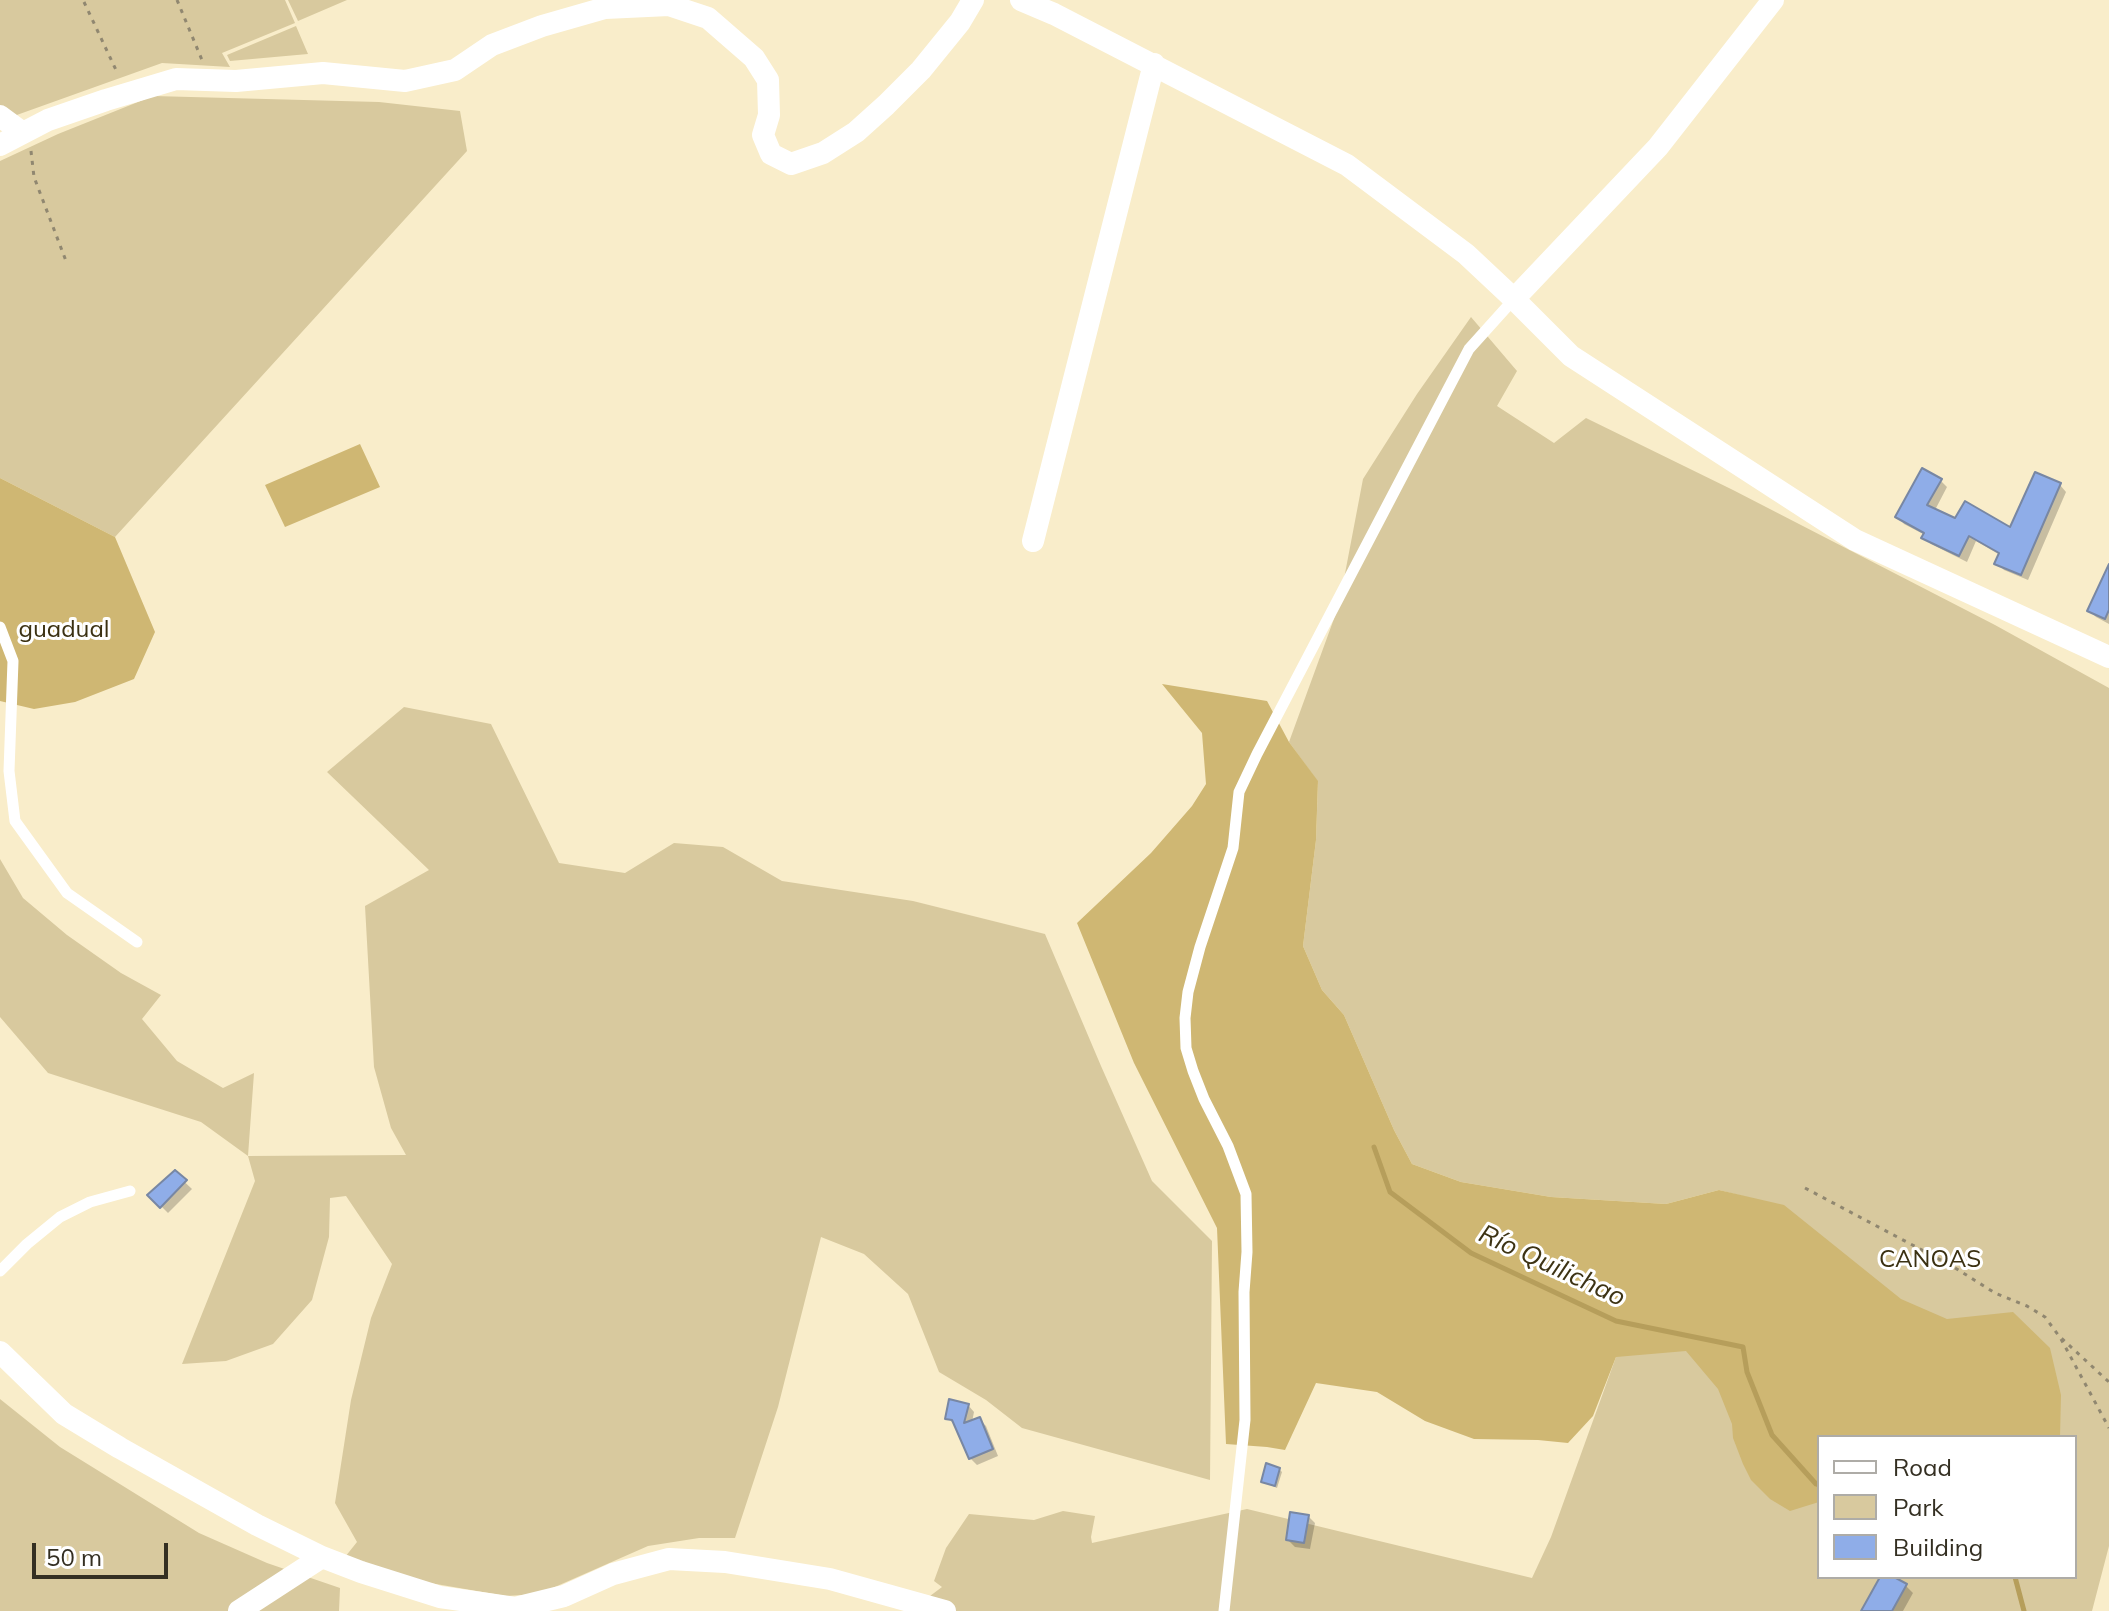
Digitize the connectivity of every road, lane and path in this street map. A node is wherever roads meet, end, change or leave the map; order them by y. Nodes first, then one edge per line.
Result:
1 (177, 0) edge
2 (973, 0) edge
3 (1021, 0) edge
4 (1773, 0) edge
5 (84, 2) edge
6 (202, 60) dead end
7 (1154, 64) junction
8 (116, 70) dead end
9 (0, 116) edge
10 (23, 133) junction
11 (0, 145) edge
12 (66, 261) dead end
13 (1514, 299) junction
14 (1033, 541) dead end
15 (0, 627) edge
16 (2109, 657) edge
17 (137, 942) dead end
18 (1805, 1188) dead end
19 (130, 1191) dead end
20 (0, 1271) edge
21 (2059, 1336) junction
22 (0, 1352) edge
23 (2109, 1382) edge
24 (2109, 1428) edge
25 (322, 1557) junction
26 (437, 1604) edge
27 (239, 1611) edge
28 (945, 1611) edge
29 (1224, 1611) edge

1 - 6 path
2 - 10 street
3 - 7 street
4 - 13 street
5 - 8 path
7 - 13 street
7 - 14 street
9 - 10 street
10 - 11 street
10 - 12 path
13 - 16 street
13 - 29 lane
15 - 17 lane
18 - 21 path
19 - 20 lane
21 - 23 path
21 - 24 path
22 - 25 street
25 - 26 street
25 - 27 street
26 - 28 street

